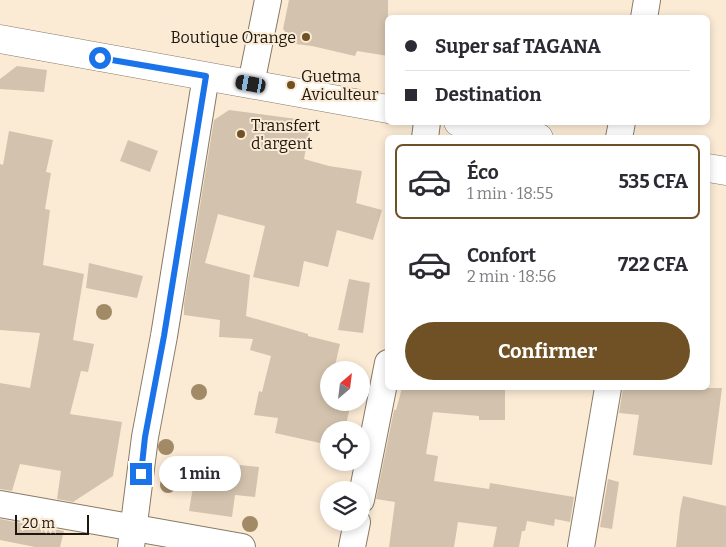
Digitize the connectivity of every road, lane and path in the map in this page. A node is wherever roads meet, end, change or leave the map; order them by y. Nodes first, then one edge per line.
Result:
1 (268, 0) edge
2 (647, 0) edge
3 (644, 15) edge
4 (0, 39) edge
5 (206, 76) junction
6 (251, 84) junction
7 (385, 108) edge
8 (473, 125) edge
9 (524, 135) edge
10 (710, 168) edge
11 (726, 171) edge
12 (385, 378) edge
13 (608, 390) edge
14 (365, 481) edge
15 (0, 504) edge
16 (355, 531) edge
17 (132, 538) edge
18 (242, 547) edge
19 (352, 547) edge
20 (581, 547) edge

1 - 6 street
2 - 3 street
4 - 5 main road
5 - 6 main road
5 - 17 street
6 - 7 main road
8 - 9 main road
10 - 11 main road
12 - 14 street
13 - 20 street
15 - 17 street
16 - 19 street
17 - 18 street

